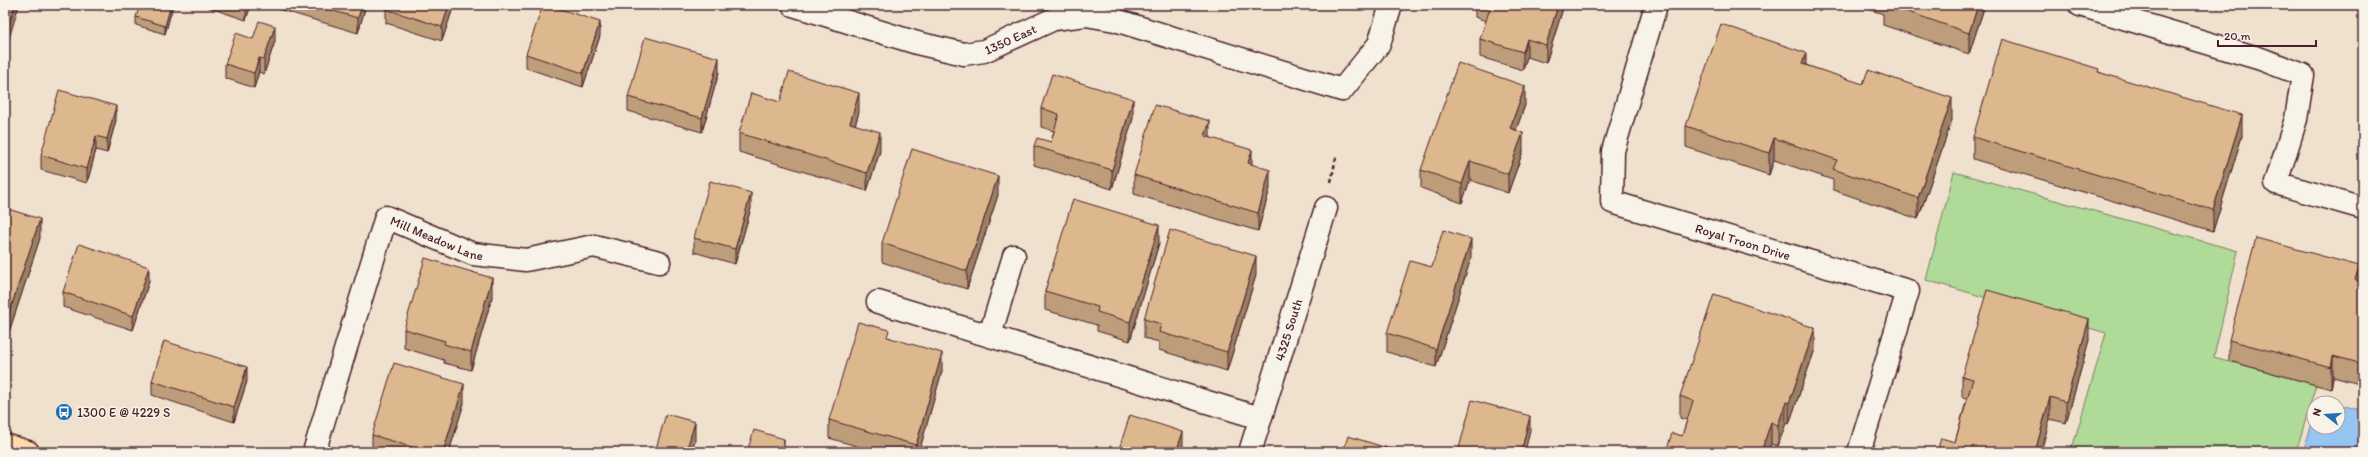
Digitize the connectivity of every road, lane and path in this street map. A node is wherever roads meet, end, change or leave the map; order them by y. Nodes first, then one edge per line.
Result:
1 (793, 5) edge
2 (1391, 5) edge
3 (1656, 5) edge
4 (2080, 5) edge
5 (1326, 208) dead end
6 (2363, 208) edge
7 (1014, 256) dead end
8 (659, 262) dead end
9 (878, 302) dead end
10 (990, 335) junction
11 (1260, 418) junction
12 (5, 445) edge
13 (28, 452) edge
14 (314, 452) edge
15 (1250, 452) edge
16 (1858, 452) edge

1 - 2 street, 1350 East
3 - 16 street, Royal Troon Drive
4 - 6 street
5 - 11 street, 4325 South
7 - 10 street
8 - 14 street, Mill Meadow Lane
9 - 10 street
10 - 11 street
11 - 15 street, 4325 South
12 - 13 main road

